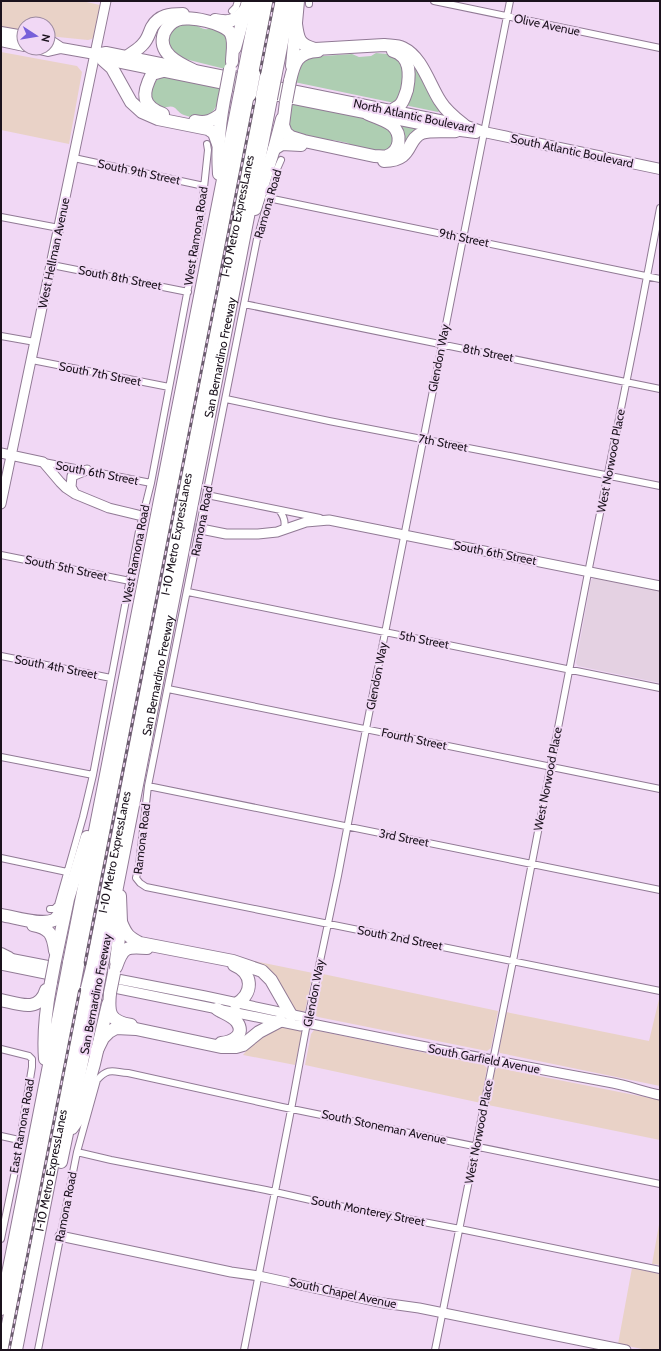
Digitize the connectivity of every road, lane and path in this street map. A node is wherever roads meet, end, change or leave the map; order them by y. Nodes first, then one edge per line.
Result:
1 (106, 1) edge
2 (258, 1) edge
3 (268, 1) edge
4 (281, 1) edge
5 (290, 1) edge
6 (434, 1) edge
7 (510, 1) edge
8 (305, 2) edge
9 (244, 4) edge
10 (232, 11) dead end
11 (507, 17) junction
12 (296, 24) junction
13 (1, 32) edge
14 (16, 35) edge
15 (1, 41) edge
16 (16, 44) edge
17 (56, 45) edge
18 (61, 48) junction
19 (660, 48) edge
20 (56, 49) edge
21 (128, 56) junction
22 (99, 57) junction
23 (231, 66) junction
24 (193, 70) junction
25 (163, 71) junction
26 (249, 73) junction
27 (271, 77) junction
28 (291, 77) junction
29 (245, 94) junction
30 (267, 98) junction
31 (285, 105) junction
32 (392, 110) junction
33 (221, 114) junction
34 (368, 114) junction
35 (460, 128) junction
36 (484, 132) junction
37 (213, 144) junction
38 (274, 149) junction
39 (74, 158) junction
40 (281, 160) dead end
41 (660, 169) edge
42 (204, 186) junction
43 (220, 191) junction
44 (268, 198) junction
45 (660, 208) edge
46 (1, 217) edge
47 (59, 228) junction
48 (463, 238) junction
49 (242, 245) junction
50 (52, 265) junction
51 (647, 276) junction
52 (660, 279) edge
53 (188, 292) junction
54 (244, 304) junction
55 (1, 336) edge
56 (36, 342) junction
57 (442, 344) junction
58 (32, 360) junction
59 (626, 382) junction
60 (169, 387) junction
61 (660, 389) edge
62 (226, 399) junction
63 (424, 439) junction
64 (1, 453) edge
65 (11, 455) junction
66 (43, 462) junction
67 (87, 470) junction
68 (608, 475) junction
69 (150, 483) junction
70 (660, 486) edge
71 (75, 494) junction
72 (207, 495) junction
73 (1, 504) edge
74 (279, 510) junction
75 (138, 515) tunnel mouth
76 (329, 520) junction
77 (206, 530) tunnel mouth
78 (277, 532) junction
79 (405, 535) junction
80 (1, 555) edge
81 (588, 572) junction
82 (130, 581) junction
83 (660, 586) edge
84 (188, 592) junction
85 (385, 633) junction
86 (1, 656) edge
87 (569, 669) junction
88 (111, 678) junction
89 (660, 688) edge
90 (168, 689) junction
91 (366, 729) junction
92 (1, 757) edge
93 (551, 767) junction
94 (93, 775) junction
95 (148, 786) junction
96 (660, 789) edge
97 (99, 812) junction
98 (347, 827) junction
99 (1, 858) edge
100 (532, 864) junction
101 (67, 872) junction
102 (119, 877) junction
103 (140, 884) joint
104 (660, 890) edge
105 (68, 899) junction
106 (50, 908) dead end
107 (1, 915) edge
108 (1, 918) edge
109 (121, 922) junction
110 (328, 924) junction
111 (55, 958) junction
112 (3, 959) edge
113 (513, 962) junction
114 (74, 964) junction
115 (96, 968) junction
116 (115, 970) junction
117 (51, 982) junction
118 (69, 985) junction
119 (92, 989) junction
120 (660, 992) edge
121 (110, 993) junction
122 (1, 1000) edge
123 (1, 1004) edge
124 (236, 1004) junction
125 (217, 1009) junction
126 (291, 1015) junction
127 (280, 1021) junction
128 (307, 1024) junction
129 (44, 1036) junction
130 (1, 1049) edge
131 (96, 1052) junction
132 (493, 1060) junction
133 (108, 1071) joint
134 (47, 1077) junction
135 (660, 1095) edge
136 (291, 1108) junction
137 (1, 1136) edge
138 (66, 1137) junction
139 (19, 1140) junction
140 (476, 1146) junction
141 (77, 1152) junction
142 (660, 1184) edge
143 (275, 1192) junction
144 (2, 1224) edge
145 (460, 1229) junction
146 (60, 1236) junction
147 (1, 1239) edge
148 (660, 1270) edge
149 (259, 1276) junction
150 (1, 1309) edge
151 (443, 1313) junction
152 (3, 1350) edge
153 (16, 1350) edge
154 (23, 1350) edge
155 (38, 1350) edge
156 (244, 1350) edge
157 (435, 1350) edge
158 (626, 1350) edge

1 - 22 street, West Hellman Avenue
2 - 26 highway
3 - 26 highway, I-10 Metro ExpressLanes
4 - 27 highway, I-10 Metro ExpressLanes
5 - 27 highway
6 - 11 street, Olive Avenue
7 - 11 street, Glendon Way
8 - 12 highway
9 - 10 street
9 - 21 highway
9 - 23 highway
11 - 19 street, Olive Avenue
11 - 36 street, Glendon Way
12 - 28 highway
12 - 35 highway
13 - 14 main road
15 - 16 main road
17 - 18 main road, North Atlantic Boulevard
18 - 20 main road, North Atlantic Boulevard
18 - 22 main road, North Atlantic Boulevard
21 - 22 main road, North Atlantic Boulevard
21 - 24 main road, North Atlantic Boulevard
22 - 25 main road, North Atlantic Boulevard
22 - 37 highway
22 - 39 street, West Hellman Avenue
23 - 24 highway
23 - 33 highway, bridge
24 - 32 main road, North Atlantic Boulevard
25 - 33 highway
25 - 34 main road, North Atlantic Boulevard
26 - 29 highway, I-10 Metro ExpressLanes, bridge
27 - 30 highway, I-10 Metro ExpressLanes, bridge
28 - 31 highway, bridge
28 - 32 highway
29 - 43 highway
29 - 114 highway, I-10 Metro ExpressLanes
30 - 49 highway, San Bernardino Freeway
30 - 115 highway, I-10 Metro ExpressLanes
31 - 34 highway
31 - 38 highway
32 - 35 main road, North Atlantic Boulevard
33 - 37 highway
34 - 35 main road, North Atlantic Boulevard
35 - 36 main road, North Atlantic Boulevard
35 - 38 highway
36 - 41 main road, South Atlantic Boulevard
36 - 48 street, Glendon Way
37 - 42 street, West Ramona Road
37 - 43 highway
38 - 49 highway
39 - 42 street, South 9th Street
39 - 47 street, West Hellman Avenue
40 - 44 street, Ramona Road
42 - 53 street, West Ramona Road
43 - 97 highway
44 - 48 street, 9th Street
44 - 54 street, Ramona Road
45 - 51 street, West Norwood Place
46 - 47 street
47 - 50 street, West Hellman Avenue
48 - 51 street, 9th Street
48 - 57 street, Glendon Way
49 - 102 highway, San Bernardino Freeway
50 - 53 street, South 8th Street
50 - 56 street, West Hellman Avenue
51 - 52 street, 9th Street
51 - 59 street, West Norwood Place
53 - 60 street, West Ramona Road
54 - 57 street, 8th Street
54 - 62 street, Ramona Road
55 - 56 street
56 - 58 street, West Hellman Avenue
57 - 59 street, 8th Street
57 - 63 street, Glendon Way
58 - 60 street, South 7th Street
58 - 65 street, West Hellman Avenue
59 - 61 street, 8th Street
59 - 68 street, West Norwood Place
60 - 69 street, West Ramona Road
62 - 63 street, 7th Street
62 - 72 street, Ramona Road
63 - 68 street, 7th Street
63 - 79 street, Glendon Way
64 - 65 street, South 6th Street
65 - 66 street, South 6th Street
65 - 73 street, West Hellman Avenue
66 - 67 street, South 6th Street
66 - 71 street, South 6th Street
67 - 69 street, South 6th Street
67 - 71 street
68 - 70 street, 7th Street
68 - 81 street, West Norwood Place
69 - 82 street, West Ramona Road
71 - 75 street, South 6th Street
72 - 74 street, South 6th Street
72 - 84 street, Ramona Road
74 - 76 street, South 6th Street
74 - 78 street
76 - 78 street, South 6th Street
76 - 79 street, South 6th Street
77 - 78 street, South 6th Street
79 - 81 street, South 6th Street
79 - 85 street, Glendon Way
80 - 82 street, South 5th Street
81 - 83 street, South 6th Street
81 - 87 street, West Norwood Place
82 - 88 street, West Ramona Road
84 - 85 street, 5th Street
84 - 90 street, Ramona Road
85 - 87 street, 5th Street
85 - 91 street, Glendon Way
86 - 88 street, South 4th Street
87 - 89 street, 5th Street
87 - 93 street, West Norwood Place
88 - 94 street, West Ramona Road
90 - 91 street, Fourth Street
90 - 95 street, Ramona Road
91 - 93 street, Fourth Street
91 - 98 street, Glendon Way
92 - 94 street
93 - 96 street, Fourth Street
93 - 100 street, West Norwood Place
94 - 101 street, West Ramona Road
95 - 98 street, 3rd Street
95 - 103 street, Ramona Road
97 - 105 highway
97 - 114 highway
98 - 100 street, 3rd Street
98 - 110 street, Glendon Way
99 - 101 street
100 - 104 street, 3rd Street
100 - 113 street, West Norwood Place
101 - 106 street, West Ramona Road
102 - 109 highway
102 - 115 highway, San Bernardino Freeway
103 - 110 street, South 2nd Street
105 - 107 highway
105 - 111 highway
108 - 111 highway
109 - 116 highway
109 - 126 highway
110 - 113 street, South 2nd Street
110 - 128 street, Glendon Way
111 - 117 highway, bridge
112 - 124 street, South Garfield Avenue
112 - 125 street, South Garfield Avenue
113 - 120 street, South 2nd Street
113 - 132 street, West Norwood Place
114 - 118 highway, bridge
115 - 119 highway, I-10 Metro ExpressLanes, bridge
116 - 121 highway, bridge
116 - 124 highway
117 - 122 highway
117 - 129 highway
118 - 134 highway
118 - 152 highway, I-10 Metro ExpressLanes
119 - 138 highway, San Bernardino Freeway
119 - 153 highway, I-10 Metro ExpressLanes
121 - 125 highway
121 - 131 highway
123 - 129 highway
124 - 126 street, South Garfield Avenue
125 - 127 street, South Garfield Avenue
126 - 128 street, South Garfield Avenue
127 - 128 street, South Garfield Avenue
127 - 131 highway
128 - 132 street, South Garfield Avenue
128 - 136 street, Glendon Way
129 - 134 highway
130 - 139 street, East Ramona Road
131 - 138 highway
132 - 135 street, South Garfield Avenue
132 - 140 street, West Norwood Place
133 - 136 street, South Stoneman Avenue
133 - 141 street, Ramona Road
134 - 150 highway
136 - 140 street, South Stoneman Avenue
136 - 143 street, Glendon Way
137 - 139 street
138 - 154 highway, San Bernardino Freeway
139 - 144 street, East Ramona Road
140 - 142 street, South Stoneman Avenue
140 - 145 street, West Norwood Place
141 - 143 street, South Monterey Street
141 - 146 street, Ramona Road
143 - 145 street, South Monterey Street
143 - 149 street, Glendon Way
144 - 147 street, East Ramona Road
145 - 148 street, South Monterey Street
145 - 151 street, West Norwood Place
146 - 149 street, South Chapel Avenue
146 - 155 street, Ramona Road
149 - 151 street, South Chapel Avenue
149 - 156 street, Glendon Way
151 - 157 street, West Norwood Place
151 - 158 street, South Chapel Avenue

